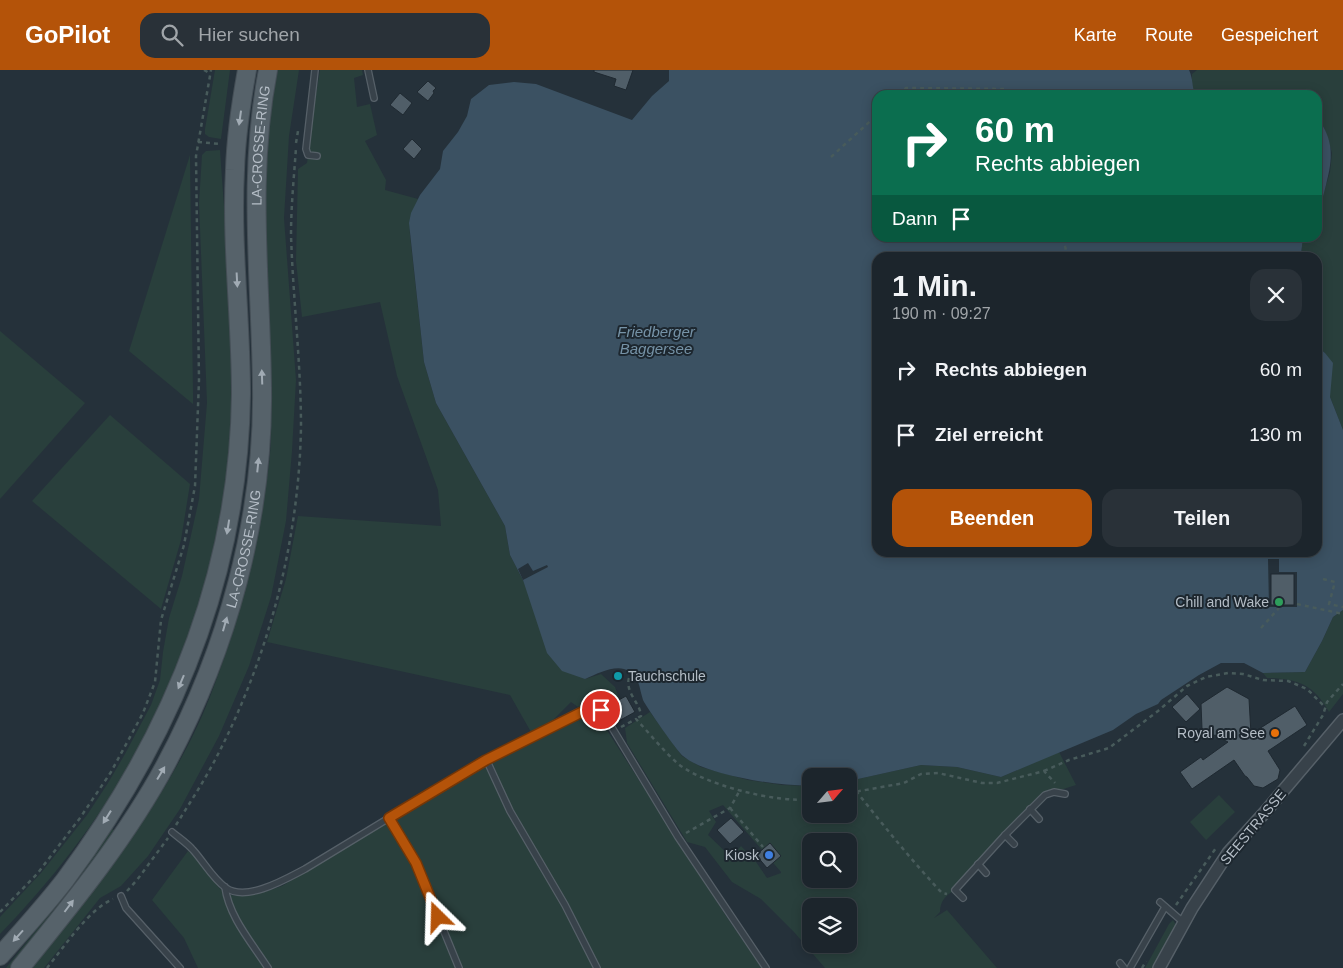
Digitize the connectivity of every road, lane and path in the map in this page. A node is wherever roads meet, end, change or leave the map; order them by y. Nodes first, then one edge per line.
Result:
1 (204, 70) edge
2 (211, 70) edge
3 (247, 70) edge
4 (268, 70) edge
5 (316, 70) edge
6 (368, 70) edge
7 (211, 74) junction
8 (904, 90) edge
9 (1008, 90) edge
10 (374, 98) dead end
11 (872, 119) edge
12 (198, 142) junction
13 (221, 144) dead end
14 (317, 156) dead end
15 (831, 157) dead end
16 (1323, 579) dead end
17 (1297, 604) dead end
18 (1343, 607) edge
19 (1279, 608) dead end
20 (1343, 614) edge
21 (1261, 628) dead end
22 (630, 678) dead end
23 (1325, 707) dead end
24 (636, 719) junction
25 (1343, 720) edge
26 (625, 725) dead end
27 (486, 760) junction
28 (1044, 771) junction
29 (740, 790) junction
30 (858, 791) edge
31 (858, 794) edge
32 (1065, 794) joint
33 (802, 800) edge
34 (730, 808) junction
35 (1030, 809) junction
36 (389, 818) junction
37 (1039, 819) dead end
38 (172, 832) dead end
39 (1005, 835) junction
40 (678, 837) junction
41 (1014, 844) dead end
42 (763, 847) dead end
43 (978, 864) junction
44 (986, 873) dead end
45 (225, 887) junction
46 (955, 890) junction
47 (121, 896) dead end
48 (963, 898) dead end
49 (0, 912) edge
50 (1183, 922) junction
51 (1141, 932) dead end
52 (1147, 939) junction
53 (0, 956) edge
54 (20, 968) edge
55 (180, 968) edge
56 (268, 968) edge
57 (459, 968) edge
58 (597, 968) edge
59 (766, 968) edge
60 (1130, 968) edge
61 (1159, 968) edge

1 - 7 path
2 - 7 path
3 -> 53 main road, LA-CROSSE-RING
54 -> 4 main road, LA-CROSSE-RING
5 - 14 lane
6 - 10 lane
7 - 12 path
8 - 9 path
11 - 15 path
12 - 13 path
12 - 49 path
16 - 18 path
17 - 20 path
19 - 21 path
22 - 24 path
23 - 28 path
24 - 26 path
24 - 29 path
25 - 50 street, SEESTRASSE
27 - 36 lane
27 - 40 lane
27 - 58 lane
28 - 30 path
28 - 32 path
29 - 33 path
29 - 34 path
31 - 46 path
32 - 35 lane
34 - 40 path
34 - 42 path
35 - 37 lane
35 - 39 lane
36 - 45 lane
36 - 57 lane
38 - 45 lane
39 - 41 lane
39 - 43 lane
40 - 59 lane
43 - 44 lane
43 - 46 lane
45 - 56 lane
46 - 48 lane
47 - 55 lane
50 - 52 lane
50 - 61 street, SEESTRASSE
51 - 52 lane
52 - 60 lane

